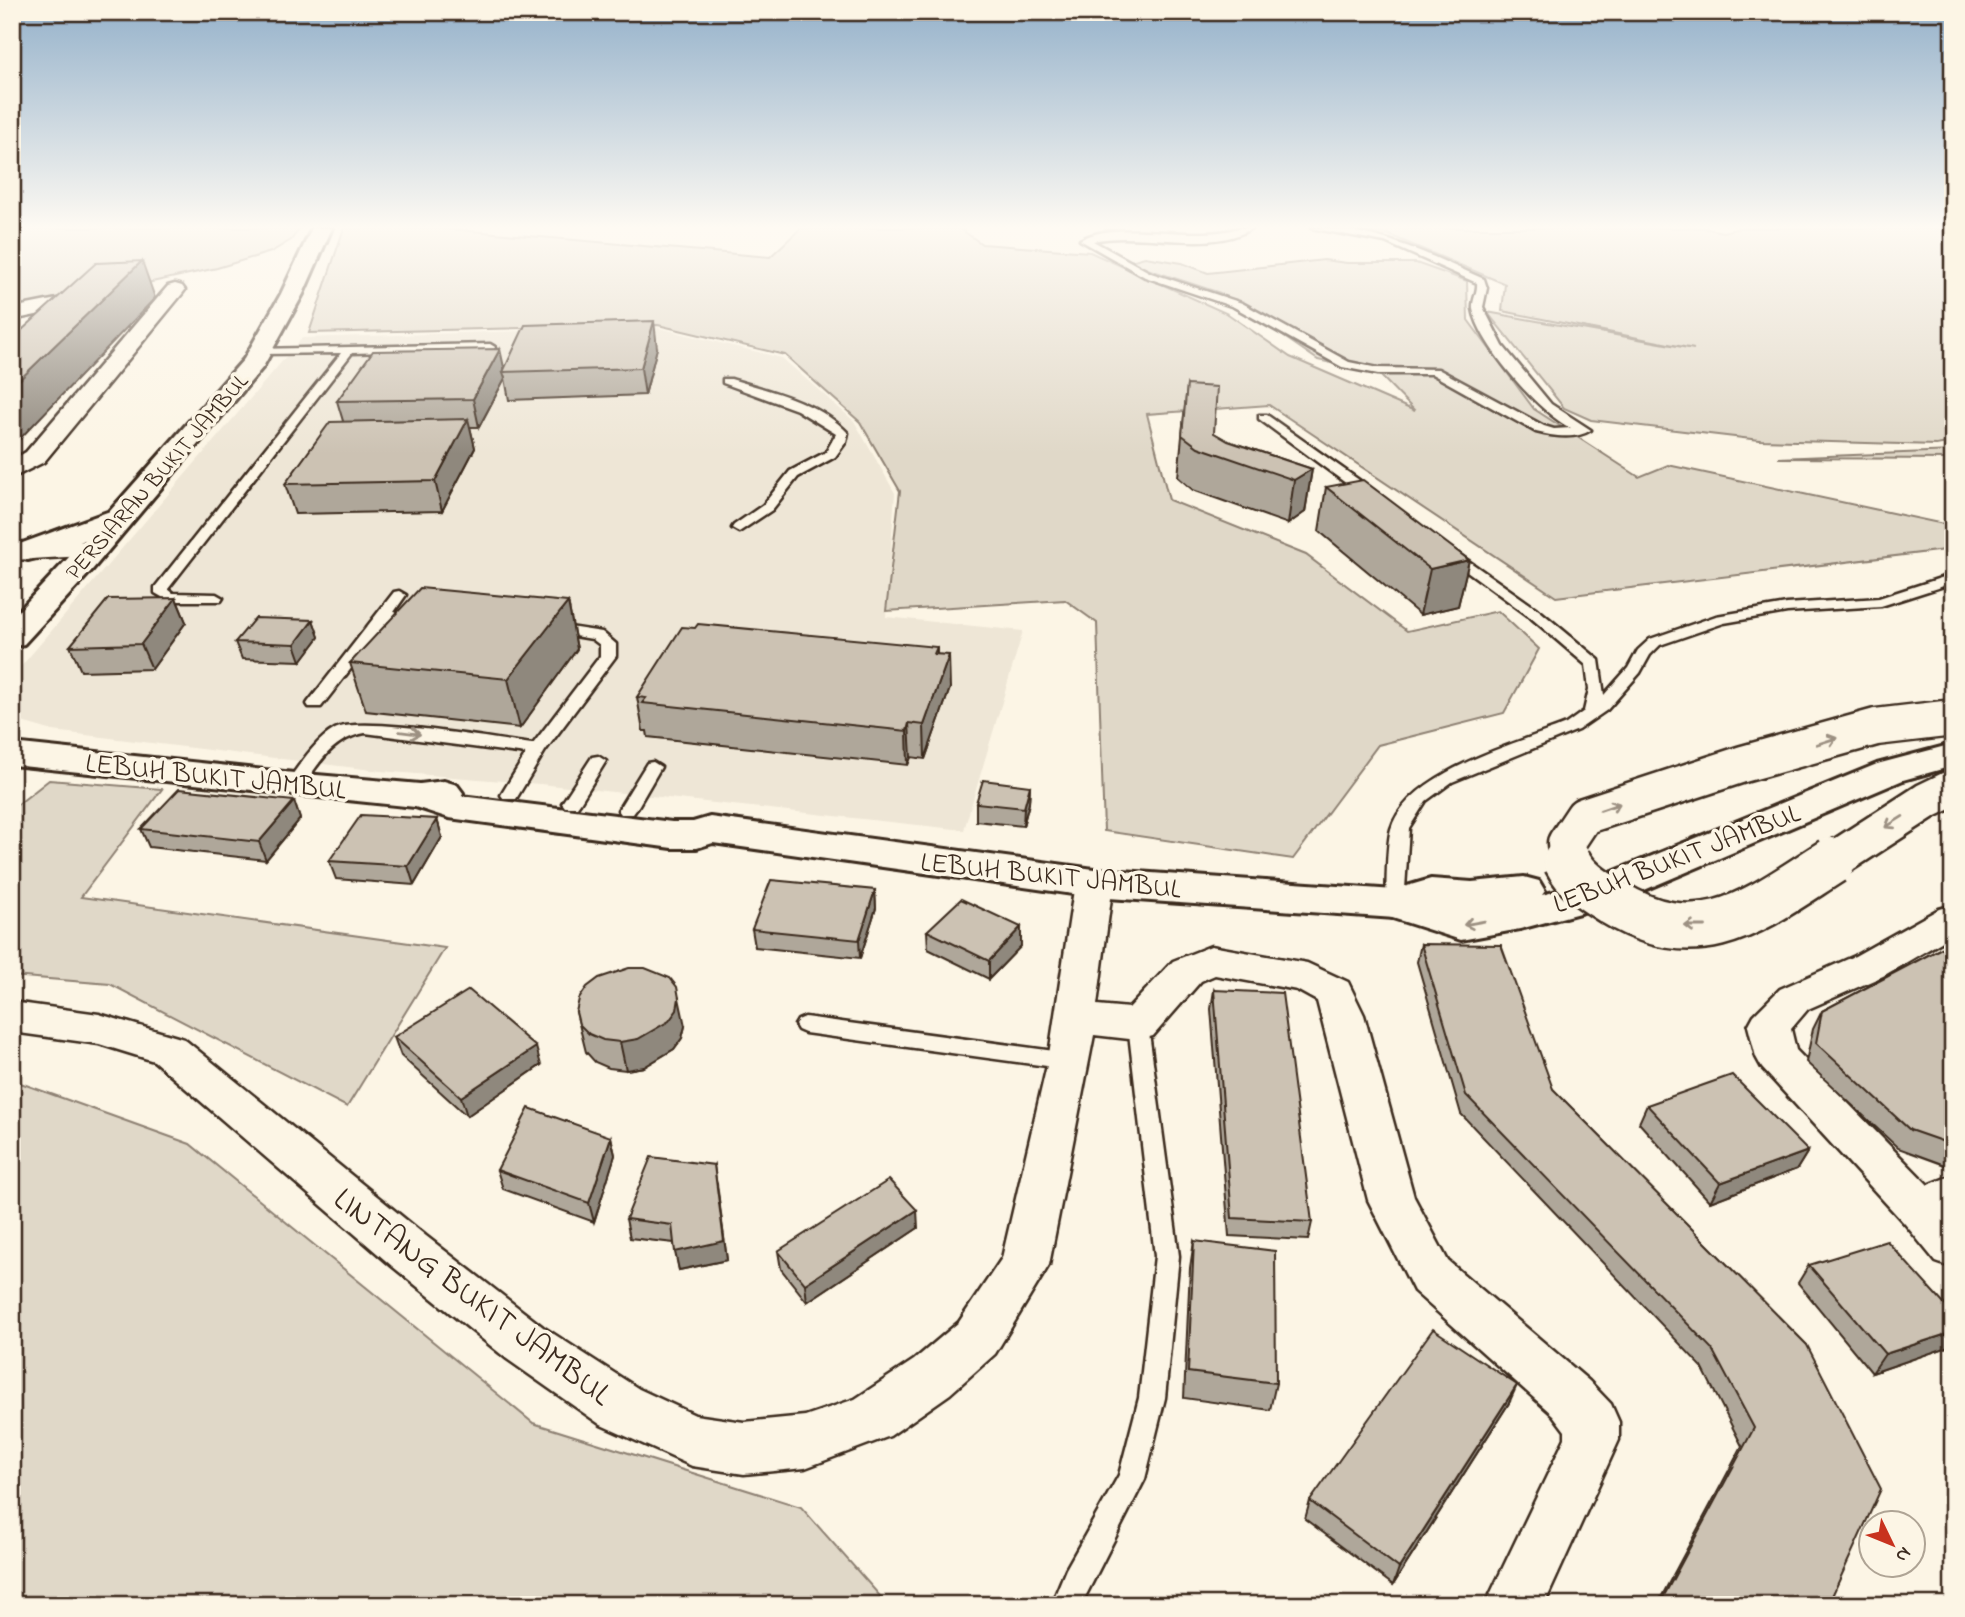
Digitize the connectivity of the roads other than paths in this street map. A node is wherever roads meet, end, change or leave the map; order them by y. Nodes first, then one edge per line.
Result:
1 (66, 303) edge
2 (164, 303) edge
3 (287, 303) edge
4 (1233, 303) edge
5 (1479, 303) edge
6 (12, 314) edge
7 (350, 348) junction
8 (257, 357) junction
9 (340, 361) junction
10 (480, 361) edge
11 (727, 381) dead end
12 (1263, 417) dead end
13 (12, 471) edge
14 (1388, 507) edge
15 (121, 517) junction
16 (739, 528) dead end
17 (1433, 540) edge
18 (87, 556) junction
19 (17, 558) edge
20 (1953, 578) edge
21 (399, 595) dead end
22 (216, 598) dead end
23 (47, 601) junction
24 (384, 616) junction
25 (439, 619) edge
26 (536, 627) edge
27 (12, 637) edge
28 (316, 704) dead end
29 (1592, 712) junction
30 (1953, 718) edge
31 (1953, 731) edge
32 (537, 750) junction
33 (20, 751) edge
34 (1953, 755) edge
35 (598, 761) dead end
36 (653, 767) dead end
37 (294, 785) junction
38 (1953, 788) edge
39 (510, 795) junction
40 (420, 796) junction
41 (571, 803) junction
42 (627, 810) junction
43 (710, 830) junction
44 (1094, 883) junction
45 (1395, 904) junction
46 (1953, 918) edge
47 (12, 1017) edge
48 (805, 1025) dead end
49 (1138, 1025) junction
50 (1072, 1039) junction
51 (1937, 1202) edge
52 (1953, 1247) edge
53 (1066, 1605) edge
54 (1514, 1605) edge

1 - 6 street
2 - 13 street
3 - 8 main road, PERSIARAN BUKIT JAMBUL
4 - 5 lane
7 - 8 lane
7 - 9 lane
7 - 10 lane
8 - 9 lane
8 - 15 main road, PERSIARAN BUKIT JAMBUL
9 - 22 lane
11 - 16 lane
12 - 14 lane
15 - 18 main road, PERSIARAN BUKIT JAMBUL
15 - 19 main road
17 - 29 lane
18 - 19 street
18 - 23 main road, PERSIARAN BUKIT JAMBUL
19 - 23 main road
20 - 29 lane
21 - 24 lane
23 - 27 main road, PERSIARAN BUKIT JAMBUL
24 - 25 lane
24 - 28 lane
26 - 32 lane
29 - 45 lane
38 -> 30 main road, bridge
31 - 45 main road, LEBUH BUKIT JAMBUL
37 -> 32 lane
32 - 39 lane
33 - 37 main road, LEBUH BUKIT JAMBUL
34 -> 45 main road, LEBUH BUKIT JAMBUL
35 - 41 lane
36 - 42 lane
37 - 40 main road, LEBUH BUKIT JAMBUL
39 - 40 main road, LEBUH BUKIT JAMBUL
39 - 41 main road, LEBUH BUKIT JAMBUL
40 - 43 main road, LEBUH BUKIT JAMBUL
41 - 42 main road, LEBUH BUKIT JAMBUL
42 - 43 main road, LEBUH BUKIT JAMBUL
43 - 44 main road, LEBUH BUKIT JAMBUL
44 - 45 main road, LEBUH BUKIT JAMBUL
44 - 50 street, LINTANG BUKIT JAMBUL
46 - 51 street
47 - 50 street, LINTANG BUKIT JAMBUL
48 - 50 lane
49 - 50 street
49 - 53 lane
49 - 54 street
51 - 52 street

